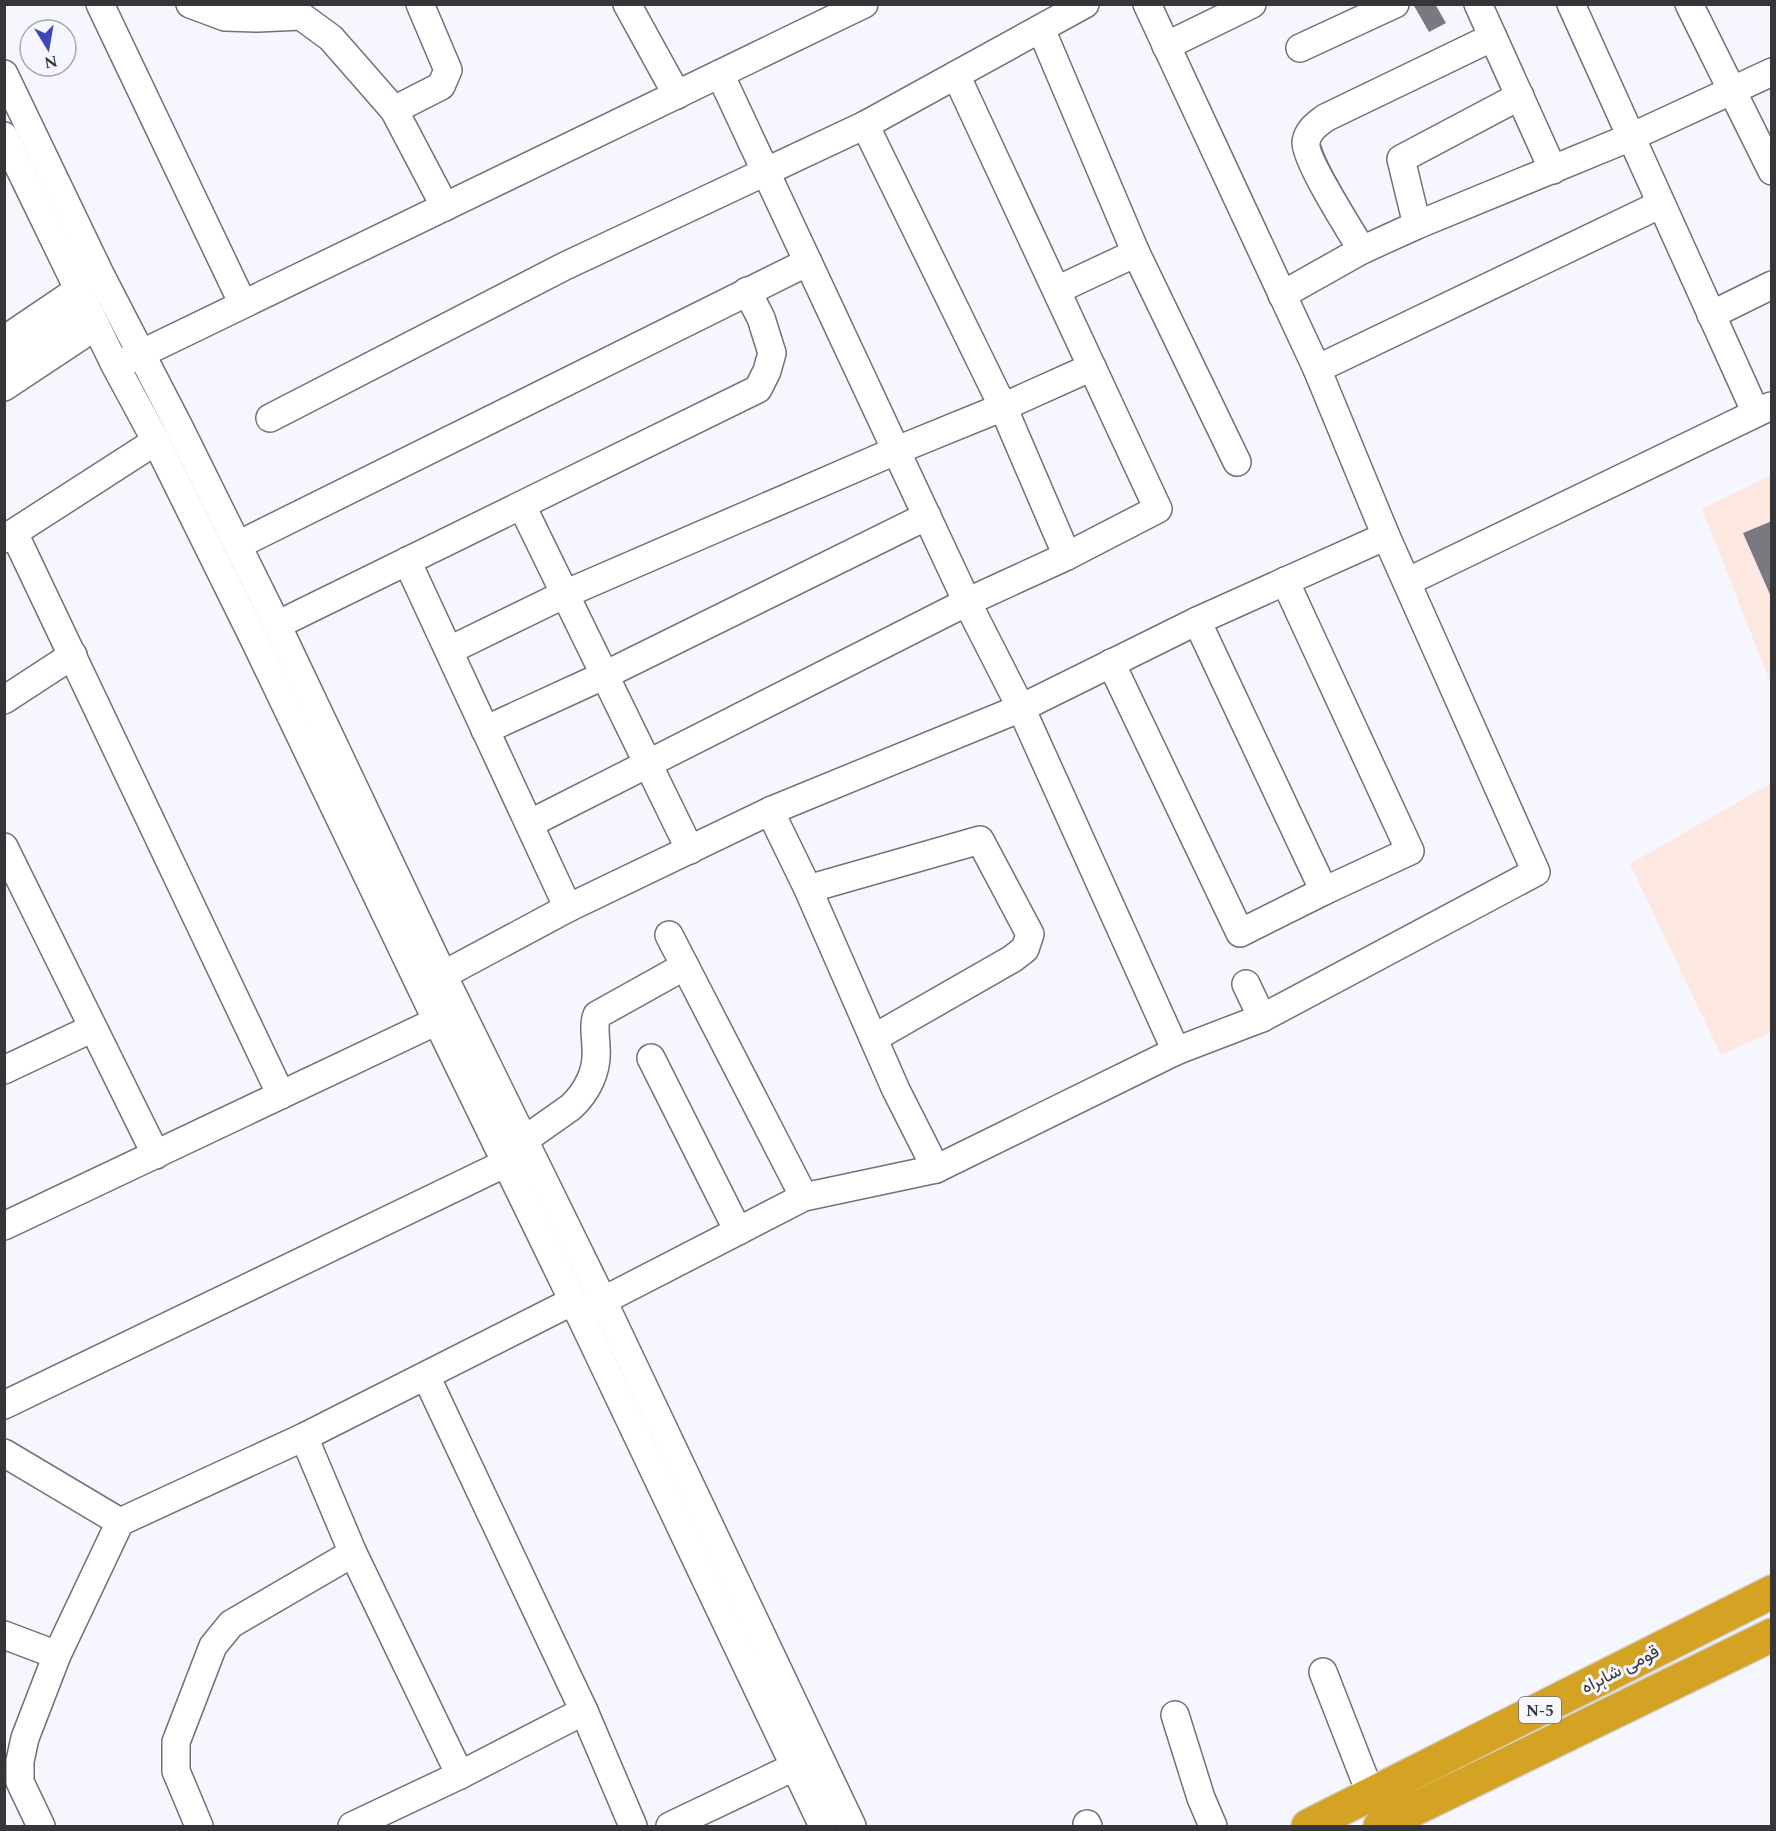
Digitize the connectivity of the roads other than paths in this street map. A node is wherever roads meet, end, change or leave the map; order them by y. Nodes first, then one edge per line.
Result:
1 (190, 4) edge
2 (420, 4) edge
3 (627, 4) edge
4 (864, 4) edge
5 (1085, 4) edge
6 (1147, 4) edge
7 (1252, 4) edge
8 (1395, 4) edge
9 (1478, 4) edge
10 (1571, 4) edge
11 (1689, 4) edge
12 (106, 6) edge
13 (1041, 29) junction
14 (1493, 37) junction
15 (1166, 46) junction
16 (1300, 48) dead end
17 (1772, 72) edge
18 (4, 74) edge
19 (720, 74) junction
20 (956, 75) junction
21 (1732, 90) junction
22 (677, 95) junction
23 (1520, 96) junction
24 (394, 111) junction
25 (865, 125) junction
26 (4, 136) edge
27 (1631, 137) junction
28 (1554, 170) junction
29 (1772, 171) edge
30 (766, 172) junction
31 (1661, 204) junction
32 (446, 207) junction
33 (1417, 225) junction
34 (1362, 250) junction
35 (1136, 253) junction
36 (808, 262) junction
37 (1772, 285) edge
38 (1057, 290) junction
39 (747, 291) junction
40 (1282, 296) junction
41 (243, 304) junction
42 (87, 308) junction
43 (1712, 315) junction
44 (4, 340) edge
45 (140, 353) junction
46 (4, 363) edge
47 (116, 366) junction
48 (1092, 367) junction
49 (1317, 369) junction
50 (4, 387) edge
51 (1003, 407) junction
52 (1764, 410) edge
53 (270, 418) dead end
54 (156, 441) junction
55 (895, 451) junction
56 (1238, 462) dead end
57 (522, 506) junction
58 (927, 516) junction
59 (9, 536) edge
60 (1386, 537) junction
61 (237, 545) junction
62 (1067, 556) junction
63 (407, 561) junction
64 (1285, 581) junction
65 (1407, 582) junction
66 (565, 594) junction
67 (967, 602) junction
68 (1197, 621) junction
69 (277, 625) junction
70 (450, 650) junction
71 (73, 655) junction
72 (1112, 663) junction
73 (605, 675) junction
74 (4, 700) edge
75 (1021, 708) junction
76 (485, 730) junction
77 (647, 763) junction
78 (770, 811) junction
79 (530, 824) junction
80 (4, 847) edge
81 (690, 850) junction
82 (808, 889) junction
83 (1324, 891) junction
84 (568, 908) junction
85 (669, 935) dead end
86 (685, 966) junction
87 (443, 975) junction
88 (1246, 984) dead end
89 (1262, 1018) junction
90 (437, 1021) junction
91 (93, 1028) junction
92 (874, 1038) junction
93 (1176, 1051) junction
94 (651, 1058) dead end
95 (4, 1070) edge
96 (281, 1095) junction
97 (526, 1140) junction
98 (156, 1155) junction
99 (504, 1159) junction
100 (936, 1169) junction
101 (804, 1197) junction
102 (4, 1226) edge
103 (738, 1231) junction
104 (603, 1300) junction
105 (576, 1307) junction
106 (426, 1376) junction
107 (646, 1391) junction
108 (621, 1403) junction
109 (4, 1405) edge
110 (304, 1437) junction
111 (4, 1453) edge
112 (120, 1522) junction
113 (353, 1553) junction
114 (1772, 1593) edge
115 (4, 1635) edge
116 (1772, 1635) edge
117 (57, 1655) junction
118 (1323, 1672) dead end
119 (584, 1711) junction
120 (1174, 1716) dead end
121 (794, 1767) junction
122 (460, 1775) junction
123 (1371, 1795) junction
124 (41, 1827) edge
125 (199, 1827) edge
126 (352, 1827) edge
127 (633, 1827) edge
128 (670, 1827) edge
129 (823, 1827) edge
130 (852, 1827) edge
131 (1213, 1827) edge
132 (1308, 1827) edge
133 (1380, 1827) edge

1 - 24 street
2 - 24 street
3 - 22 street
4 - 19 street
5 - 13 street
6 - 15 street
7 - 15 street
8 - 16 street
9 - 14 street
10 - 27 street
11 - 21 street
12 - 41 street
13 - 20 street
13 - 35 street
14 - 23 street
14 - 34 street
15 - 40 street
17 - 21 street
18 - 45 street
19 - 22 street
19 - 30 street
20 - 25 street
20 - 38 street
21 - 27 street
21 - 29 street
22 - 32 street
23 - 28 street
23 - 33 street
24 - 32 street
25 - 30 street
25 - 51 street
26 - 42 street
27 - 28 street
27 - 31 street
28 - 33 street
30 - 36 street
30 - 53 street
31 - 43 street
31 - 49 street
32 - 41 street
33 - 34 street
34 - 40 street
35 - 38 street
35 - 56 street
36 - 39 street
36 - 55 street
37 - 43 street
38 - 48 street
39 - 57 street
39 - 61 street
40 - 49 street
41 - 45 street
42 - 44 street
42 - 46 street
42 - 47 street
42 - 50 street
43 - 52 street
45 - 47 street
45 - 61 street
47 - 54 street
48 - 51 street
48 - 62 street
49 - 60 street
51 - 55 street
51 - 62 street
52 - 65 street
54 - 59 street
54 - 90 street
55 - 58 street
55 - 66 street
57 - 63 street
57 - 66 street
58 - 67 street
58 - 73 street
59 - 71 street
60 - 64 street
60 - 65 street
61 - 69 street
62 - 67 street
63 - 69 street
63 - 70 street
64 - 68 street
64 - 83 street
65 - 89 street
66 - 70 street
66 - 73 street
67 - 75 street
67 - 77 street
68 - 72 street
68 - 83 street
69 - 87 street
70 - 76 street
71 - 74 street
71 - 96 street
72 - 75 street
72 - 83 street
73 - 76 street
73 - 77 street
75 - 78 street
75 - 93 street
76 - 79 street
77 - 79 street
77 - 81 street
78 - 81 street
78 - 82 street
79 - 84 street
80 - 91 street
81 - 84 street
82 - 92 street
82 - 92 street
84 - 87 street
85 - 86 street
86 - 97 street
86 - 101 street
87 - 97 street
88 - 89 street
89 - 93 street
90 - 96 street
90 - 99 street
91 - 95 street
91 - 98 street
92 - 100 street
93 - 100 street
94 - 103 street
96 - 98 street
97 - 99 street
97 - 104 street
98 - 102 street
99 - 105 street
99 - 109 street
100 - 101 street
101 - 103 street
103 - 104 street
104 - 105 street
104 - 107 street
105 - 106 street
105 - 108 street
106 - 110 street
106 - 119 street
107 - 108 street
107 - 130 street
108 - 121 street
110 - 112 street
110 - 113 street
111 - 112 street
112 - 117 street
113 - 122 street
113 - 125 street
114 - 123 highway, قومی شاہراہ / N-5
115 - 117 street
116 - 133 highway, قومی شاہراہ / N-5
117 - 124 street
118 - 123 street
119 - 122 street
119 - 127 street
120 - 131 street
121 - 128 street
121 - 129 street
122 - 126 street
123 - 132 highway, قومی شاہراہ / N-5

